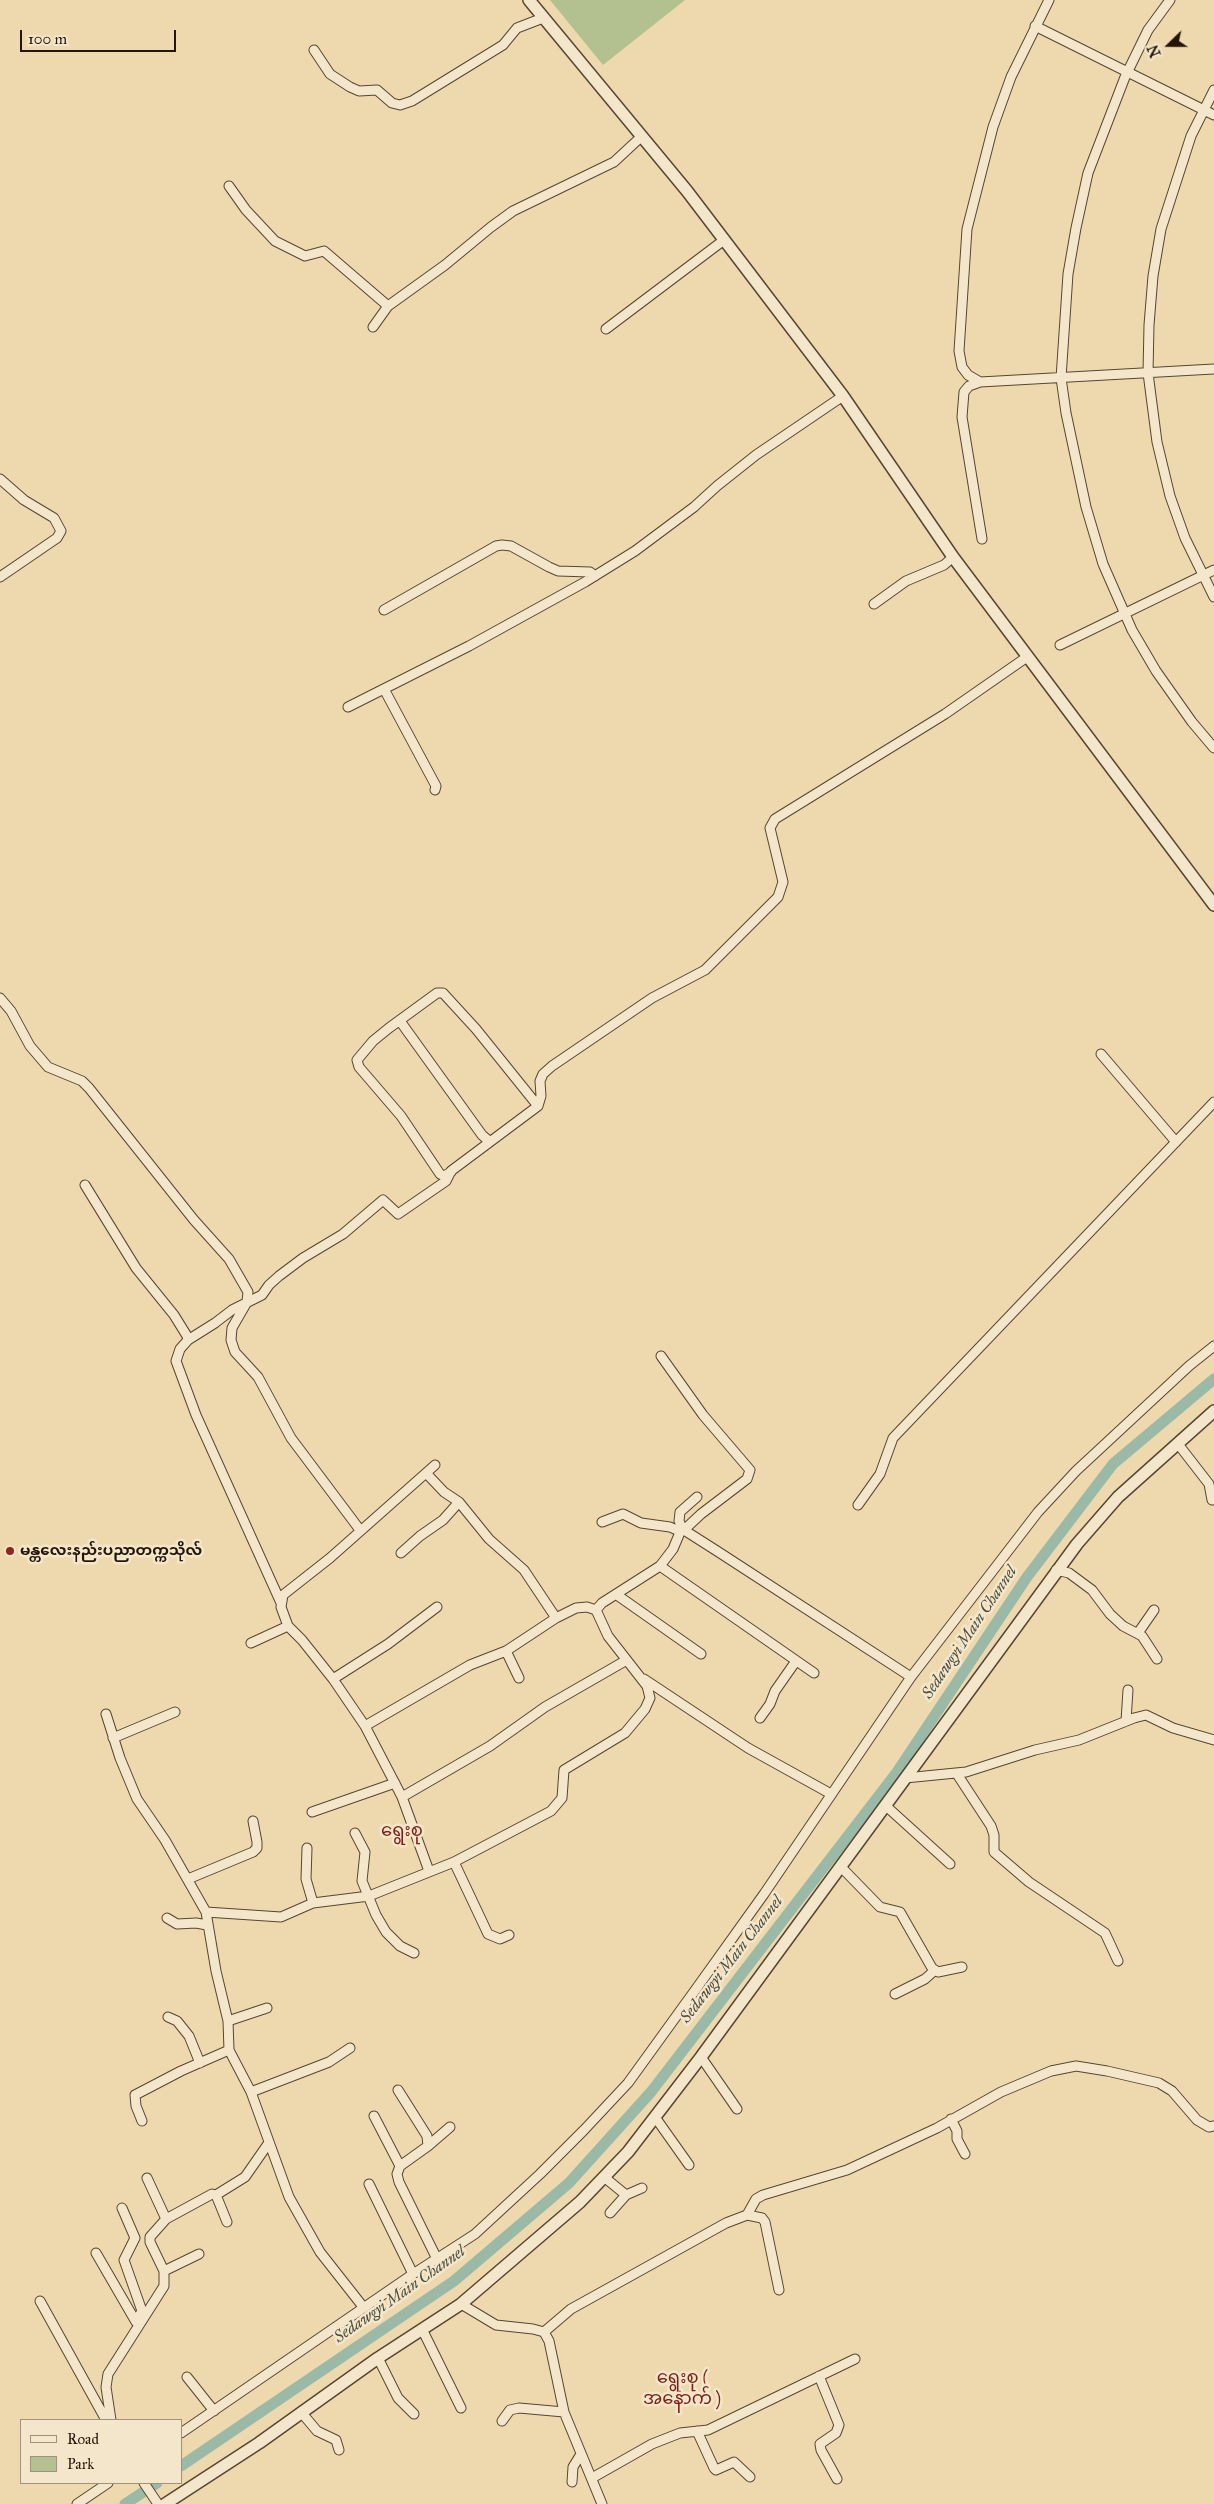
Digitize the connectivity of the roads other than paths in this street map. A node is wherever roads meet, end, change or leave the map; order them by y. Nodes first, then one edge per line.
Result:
1 (529, 0) edge
2 (1049, 0) edge
3 (1170, 0) edge
4 (543, 18) junction
5 (1035, 26) junction
6 (314, 50) dead end
7 (1214, 90) edge
8 (1214, 115) edge
9 (642, 136) junction
10 (229, 186) dead end
11 (724, 240) junction
12 (388, 306) junction
13 (373, 327) dead end
14 (606, 329) dead end
15 (1214, 369) edge
16 (1148, 373) junction
17 (1061, 378) junction
18 (980, 382) junction
19 (843, 396) junction
20 (0, 479) edge
21 (982, 539) dead end
22 (953, 556) junction
23 (1214, 570) edge
24 (595, 576) junction
25 (0, 577) edge
26 (1214, 597) edge
27 (874, 604) dead end
28 (384, 610) dead end
29 (1060, 645) dead end
30 (1028, 657) junction
31 (384, 689) junction
32 (348, 707) dead end
33 (1214, 748) edge
34 (435, 790) dead end
35 (1214, 905) edge
36 (0, 998) edge
37 (400, 1021) junction
38 (1102, 1054) dead end
39 (1214, 1102) edge
40 (538, 1106) junction
41 (489, 1141) junction
42 (1176, 1142) junction
43 (451, 1172) junction
44 (85, 1185) dead end
45 (247, 1302) junction
46 (188, 1340) junction
47 (1214, 1346) edge
48 (661, 1356) dead end
49 (1214, 1411) edge
50 (1178, 1444) junction
51 (435, 1465) dead end
52 (426, 1473) junction
53 (697, 1496) dead end
54 (1212, 1500) dead end
55 (459, 1502) junction
56 (858, 1505) dead end
57 (602, 1522) dead end
58 (360, 1530) junction
59 (682, 1531) junction
60 (401, 1553) dead end
61 (660, 1566) junction
62 (1056, 1570) junction
63 (617, 1595) junction
64 (281, 1603) junction
65 (437, 1607) dead end
66 (596, 1610) junction
67 (1154, 1610) dead end
68 (556, 1618) junction
69 (288, 1626) junction
70 (1138, 1633) junction
71 (251, 1643) dead end
72 (506, 1651) junction
73 (702, 1654) dead end
74 (1157, 1659) dead end
75 (625, 1661) junction
76 (796, 1661) junction
77 (814, 1673) dead end
78 (641, 1677) junction
79 (911, 1677) junction
80 (519, 1678) dead end
81 (333, 1679) junction
82 (1128, 1690) dead end
83 (175, 1712) dead end
84 (106, 1714) dead end
85 (760, 1718) dead end
86 (1126, 1721) junction
87 (365, 1726) junction
88 (113, 1738) junction
89 (1214, 1740) edge
90 (957, 1774) junction
91 (906, 1778) junction
92 (395, 1783) junction
93 (831, 1794) junction
94 (402, 1796) junction
95 (886, 1806) junction
96 (312, 1812) dead end
97 (253, 1821) dead end
98 (355, 1833) dead end
99 (307, 1848) dead end
100 (454, 1862) junction
101 (950, 1864) dead end
102 (841, 1867) junction
103 (429, 1870) junction
104 (188, 1879) junction
105 (369, 1896) junction
106 (313, 1903) junction
107 (206, 1912) junction
108 (167, 1918) dead end
109 (207, 1925) junction
110 (509, 1935) dead end
111 (414, 1953) dead end
112 (1118, 1961) dead end
113 (962, 1967) dead end
114 (935, 1970) junction
115 (895, 1994) dead end
116 (267, 2008) dead end
117 (168, 2017) dead end
118 (228, 2021) junction
119 (350, 2048) dead end
120 (229, 2050) junction
121 (701, 2057) junction
122 (200, 2063) junction
123 (398, 2090) dead end
124 (251, 2092) junction
125 (738, 2109) dead end
126 (374, 2116) dead end
127 (655, 2117) junction
128 (952, 2119) junction
129 (142, 2121) dead end
130 (1214, 2126) edge
131 (450, 2127) dead end
132 (268, 2144) junction
133 (428, 2146) junction
134 (965, 2154) dead end
135 (689, 2165) dead end
136 (400, 2166) junction
137 (604, 2177) junction
138 (147, 2178) dead end
139 (369, 2184) dead end
140 (642, 2188) dead end
141 (216, 2195) junction
142 (626, 2196) junction
143 (122, 2208) dead end
144 (610, 2213) dead end
145 (747, 2214) junction
146 (166, 2219) junction
147 (227, 2222) dead end
148 (96, 2253) dead end
149 (199, 2254) dead end
150 (436, 2259) junction
151 (164, 2271) junction
152 (413, 2274) junction
153 (779, 2290) dead end
154 (40, 2301) dead end
155 (461, 2304) junction
156 (364, 2308) junction
157 (136, 2322) junction
158 (422, 2328) junction
159 (544, 2332) junction
160 (132, 2334) junction
161 (378, 2358) junction
162 (855, 2360) dead end
163 (818, 2376) junction
164 (187, 2377) dead end
165 (461, 2408) dead end
166 (214, 2411) junction
167 (301, 2412) junction
168 (564, 2412) junction
169 (414, 2414) dead end
170 (105, 2419) edge
171 (111, 2419) edge
172 (502, 2421) dead end
173 (697, 2431) junction
174 (182, 2432) edge
175 (340, 2450) dead end
176 (581, 2454) junction
177 (750, 2477) dead end
178 (592, 2478) junction
179 (837, 2479) dead end
180 (572, 2482) dead end
181 (107, 2484) edge
182 (145, 2484) edge
183 (156, 2501) edge
184 (77, 2504) edge
185 (165, 2504) edge
186 (602, 2504) edge

1 - 4 street
2 - 5 street
3 - 17 street
4 - 6 street
4 - 9 street
5 - 8 street
5 - 18 street
7 - 16 street
9 - 11 street
9 - 12 street
10 - 12 street
11 - 14 street
11 - 19 street
12 - 13 street
15 - 16 street
16 - 17 street
16 - 26 street
17 - 18 street
17 - 33 street
18 - 21 street
19 - 22 street
19 - 24 street
20 - 25 street
22 - 27 street
22 - 30 street
23 - 29 street
24 - 28 street
24 - 31 street
30 - 35 street
30 - 40 street
31 - 32 street
31 - 34 street
36 - 45 street
37 - 40 street
37 - 41 street
37 - 43 street
38 - 42 street
39 - 42 street
40 - 41 street
41 - 43 street
42 - 56 street
43 - 45 street
44 - 46 street
45 - 46 street
45 - 58 street
46 - 64 street
47 - 79 street
48 - 59 street
49 - 50 street
50 - 54 street
50 - 62 street
51 - 52 street
52 - 55 street
52 - 58 street
53 - 59 street
55 - 60 street
55 - 68 street
57 - 59 street
58 - 64 street
59 - 61 street
59 - 79 street
61 - 63 street
61 - 76 street
62 - 70 street
62 - 91 street
63 - 66 street
63 - 73 street
64 - 69 street
65 - 81 street
66 - 68 street
66 - 75 street
67 - 70 street
68 - 72 street
69 - 71 street
69 - 81 street
70 - 74 street
72 - 80 street
72 - 87 street
75 - 78 street
75 - 94 street
76 - 77 street
76 - 85 street
78 - 93 street
78 - 100 street
79 - 93 street
81 - 87 street
82 - 86 street
83 - 88 street
84 - 88 street
86 - 89 street
86 - 90 street
87 - 92 street
88 - 104 street
90 - 91 street
90 - 112 street
91 - 95 street
92 - 94 street
92 - 96 street
93 - 150 street
94 - 103 street
95 - 101 street
95 - 102 street
97 - 104 street
98 - 105 street
99 - 106 street
100 - 103 street
100 - 110 street
102 - 114 street
102 - 121 street
103 - 105 street
104 - 107 street
105 - 106 street
105 - 111 street
106 - 107 street
107 - 109 street
108 - 109 street
109 - 118 street
113 - 114 street
114 - 115 street
116 - 118 street
117 - 122 street
118 - 120 street
119 - 124 street
120 - 122 street
120 - 124 street
121 - 125 street
121 - 127 street
122 - 129 street
123 - 133 street
124 - 132 street
126 - 136 street
127 - 135 street
127 - 137 street
128 - 130 street
128 - 134 street
128 - 145 street
131 - 133 street
132 - 141 street
132 - 156 street
133 - 136 street
136 - 150 street
137 - 142 street
137 - 155 street
138 - 146 street
139 - 152 street
140 - 142 street
141 - 146 street
141 - 147 street
142 - 144 street
143 - 157 street
145 - 153 street
145 - 159 street
146 - 151 street
148 - 157 street
149 - 151 street
150 - 152 street
151 - 160 street
152 - 156 street
154 - 170 street
155 - 158 street
155 - 159 street
156 - 166 street
157 - 160 street
158 - 161 street
158 - 165 street
159 - 168 street
160 - 171 street
161 - 167 street
161 - 169 street
162 - 163 street
163 - 173 street
163 - 179 street
164 - 166 street
166 - 174 street
167 - 175 street
167 - 185 street
168 - 172 street
168 - 176 street
173 - 177 street
173 - 178 street
176 - 178 street
176 - 180 street
178 - 186 street
181 - 184 street
182 - 183 street

